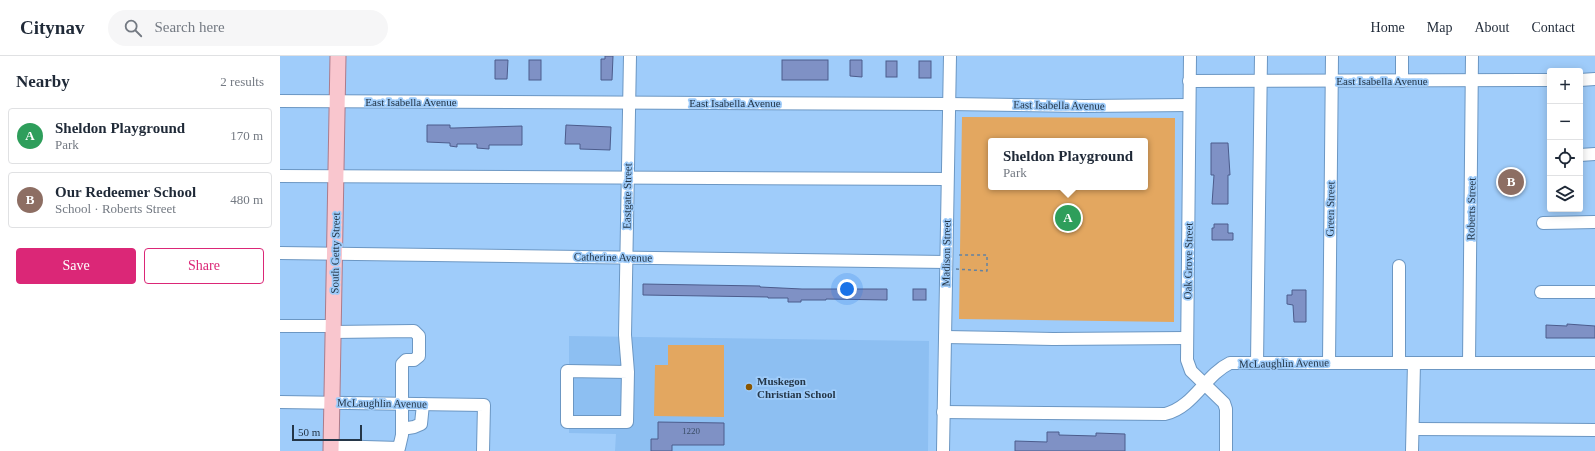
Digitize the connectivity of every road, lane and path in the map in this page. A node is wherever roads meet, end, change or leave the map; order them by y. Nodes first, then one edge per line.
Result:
1 (338, 56) edge
2 (630, 56) edge
3 (950, 56) edge
4 (1190, 56) edge
5 (1261, 56) edge
6 (1332, 56) edge
7 (1402, 56) edge
8 (1472, 56) edge
9 (1595, 79) edge
10 (1547, 80) edge
11 (1583, 80) edge
12 (1190, 81) junction
13 (1260, 81) junction
14 (1332, 81) junction
15 (1402, 81) junction
16 (1472, 81) junction
17 (280, 101) edge
18 (337, 102) junction
19 (629, 103) junction
20 (949, 104) junction
21 (1189, 105) junction
22 (1595, 154) edge
23 (1583, 155) edge
24 (280, 176) edge
25 (336, 177) junction
26 (628, 177) junction
27 (947, 179) junction
28 (1595, 222) edge
29 (1543, 223) dead end
30 (280, 253) edge
31 (334, 254) junction
32 (626, 257) junction
33 (948, 262) junction
34 (1399, 266) dead end
35 (1542, 292) dead end
36 (1595, 292) edge
37 (280, 326) edge
38 (333, 329) junction
39 (945, 337) junction
40 (1187, 338) junction
41 (1329, 362) junction
42 (1399, 362) junction
43 (1257, 363) junction
44 (1414, 363) junction
45 (1469, 363) junction
46 (1595, 363) edge
47 (628, 372) junction
48 (1205, 384) junction
49 (280, 402) edge
50 (332, 403) junction
51 (402, 404) junction
52 (423, 404) junction
53 (943, 412) junction
54 (402, 429) junction
55 (1413, 429) junction
56 (1595, 430) edge
57 (331, 449) edge
58 (363, 449) edge
59 (483, 451) edge
60 (943, 451) edge
61 (1226, 451) edge
62 (1412, 451) edge

1 - 18 main road, South Getty Street
2 - 19 street, Eastgate Street
3 - 20 street, Madison Street
4 - 12 street, Oak Grove Street
5 - 13 street
6 - 14 street, Green Street
7 - 15 street
8 - 16 street, Roberts Street
9 - 11 street
10 - 16 street, East Isabella Avenue
12 - 13 street, East Isabella Avenue
12 - 21 street, Oak Grove Street
13 - 14 street, East Isabella Avenue
13 - 43 street
14 - 15 street, East Isabella Avenue
14 - 41 street, Green Street
15 - 16 street, East Isabella Avenue
16 - 45 street, Roberts Street
17 - 18 street, East Isabella Avenue
18 - 19 street, East Isabella Avenue
18 - 25 main road, South Getty Street
19 - 20 street, East Isabella Avenue
19 - 26 street, Eastgate Street
20 - 21 street, East Isabella Avenue
20 - 27 street, Madison Street
21 - 40 street, Oak Grove Street
22 - 23 street
24 - 25 street
25 - 26 street
25 - 31 main road, South Getty Street
26 - 27 street
26 - 32 street, Eastgate Street
27 - 33 street, Madison Street
28 - 29 street
30 - 31 street, Catherine Avenue
31 - 32 street, Catherine Avenue
31 - 38 main road, South Getty Street
32 - 33 street, Catherine Avenue
32 - 47 street, Eastgate Street
33 - 33 path
33 - 39 street, Madison Street
34 - 42 street
35 - 36 street
37 - 38 street
38 - 50 main road, South Getty Street
38 - 51 street
39 - 40 street
39 - 53 street, Madison Street
40 - 48 street, Oak Grove Street
41 - 42 street, McLaughlin Avenue
41 - 43 street, McLaughlin Avenue
42 - 44 street, McLaughlin Avenue
43 - 48 street, McLaughlin Avenue
44 - 45 street, McLaughlin Avenue
44 - 55 street
45 - 46 street, McLaughlin Avenue
47 - 47 street, Eastgate Street
48 - 53 street, McLaughlin Avenue
48 - 61 street, Oak Grove Street
49 - 50 street, McLaughlin Avenue
50 - 51 street, McLaughlin Avenue
50 - 57 main road, South Getty Street
51 - 52 street, McLaughlin Avenue
51 - 54 street
52 - 54 street
52 - 59 street, McLaughlin Avenue
53 - 60 street, Madison Street
54 - 58 street
55 - 56 street
55 - 62 street
57 - 58 street

